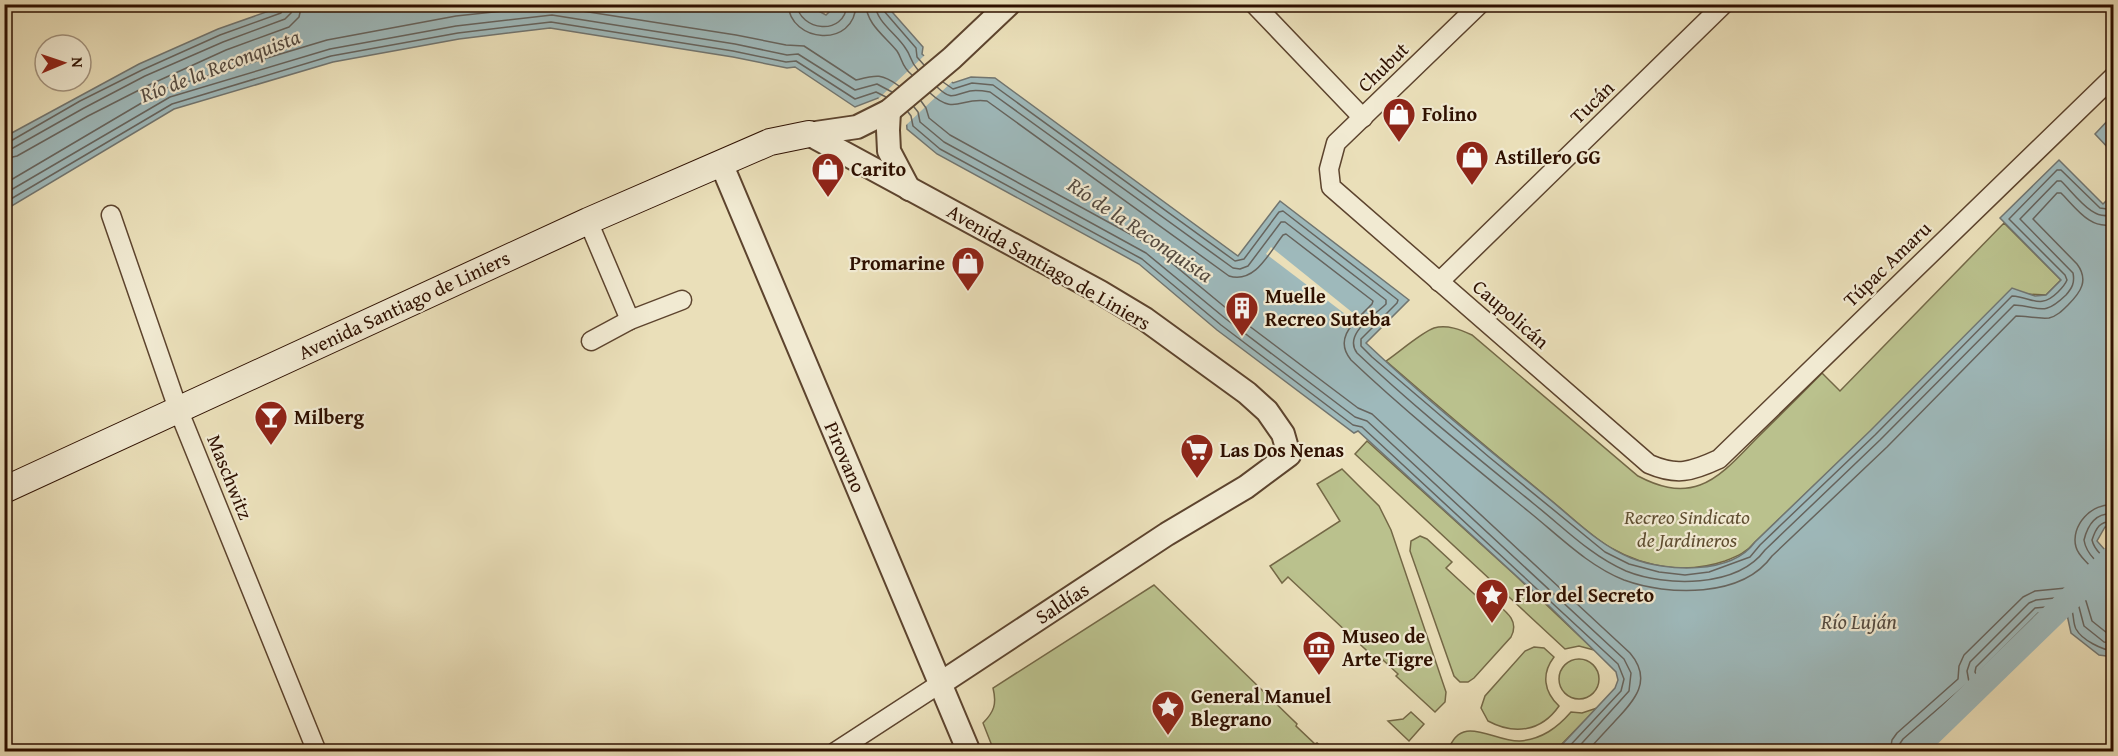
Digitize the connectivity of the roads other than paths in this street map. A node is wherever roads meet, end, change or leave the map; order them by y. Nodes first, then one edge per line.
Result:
1 (1009, 4) edge
2 (1254, 4) edge
3 (1480, 4) edge
4 (1724, 4) edge
5 (2114, 76) edge
6 (890, 111) junction
7 (1363, 118) junction
8 (809, 134) junction
9 (721, 163) junction
10 (1329, 169) joint
11 (909, 189) junction
12 (111, 215) dead end
13 (588, 221) junction
14 (1439, 282) junction
15 (682, 300) dead end
16 (630, 320) junction
17 (591, 341) dead end
18 (178, 409) junction
19 (1289, 455) joint
20 (1683, 472) joint
21 (4, 490) edge
22 (941, 682) junction
23 (317, 752) edge
24 (835, 752) edge
25 (969, 752) edge

1 - 6 street, Avenida Santiago de Liniers
2 - 7 street
3 - 7 street, Chubut
4 - 14 street, Tucán
5 - 20 street, Túpac Amaru
6 - 8 street, Avenida Santiago de Liniers
6 - 11 street
7 - 10 street, Chubut
8 - 9 main road, Avenida Santiago de Liniers
8 - 11 street, Avenida Santiago de Liniers
9 - 13 main road, Avenida Santiago de Liniers
9 - 22 street, Pirovano
10 - 14 street, Caupolicán
11 - 19 street, Avenida Santiago de Liniers
12 - 18 street, Maschwitz
13 - 16 street
13 - 18 main road, Avenida Santiago de Liniers
14 - 20 street, Caupolicán
15 - 16 street
16 - 17 street
18 - 21 main road, Avenida Santiago de Liniers
18 - 23 street, Maschwitz
19 - 22 street, Saldías
22 - 24 street, Saldías
22 - 25 street, Pirovano

